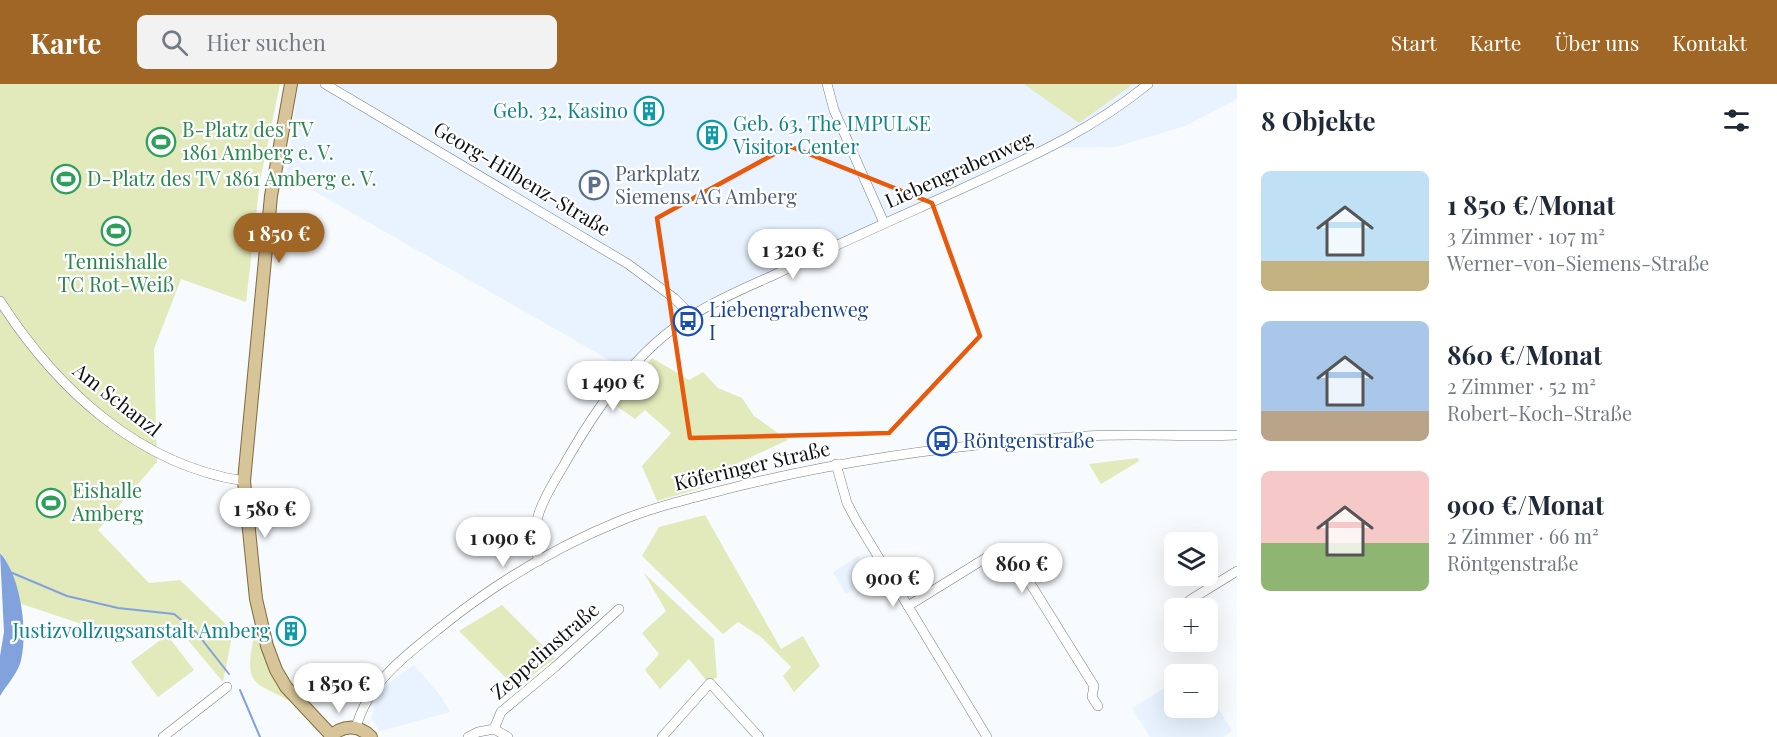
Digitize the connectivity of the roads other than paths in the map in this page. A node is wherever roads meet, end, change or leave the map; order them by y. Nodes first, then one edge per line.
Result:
1 (291, 84) edge
2 (326, 84) edge
3 (826, 84) edge
4 (1148, 84) edge
5 (884, 223) junction
6 (0, 301) edge
7 (692, 316) junction
8 (1237, 435) edge
9 (836, 464) junction
10 (244, 481) junction
11 (539, 561) junction
12 (1237, 571) edge
13 (1193, 598) edge
14 (908, 606) junction
15 (619, 609) dead end
16 (228, 687) dead end
17 (1098, 706) dead end
18 (356, 728) junction
19 (494, 729) junction
20 (331, 736) edge
21 (163, 737) edge
22 (371, 737) edge
23 (468, 737) edge
24 (508, 737) edge
25 (662, 737) edge
26 (759, 737) edge
27 (987, 737) edge

1 - 10 main road
2 - 7 street, Georg-Hilbenz-Straße
3 - 5 street
4 - 5 street, Liebengrabenweg
5 - 7 street, Liebengrabenweg
6 - 10 street, Am Schanzl
7 - 11 street, Liebengrabenweg
8 - 9 street, Köferinger Straße
9 - 11 street, Köferinger Straße
9 - 14 street
10 - 20 main road
11 - 18 street, Köferinger Straße
12 - 13 street
14 - 17 street
14 - 27 street
15 - 19 street, Zeppelinstraße
16 - 21 street
18 - 20 main road
18 - 22 main road
19 - 23 street, Zeppelinstraße
19 - 24 street
25 - 26 street

